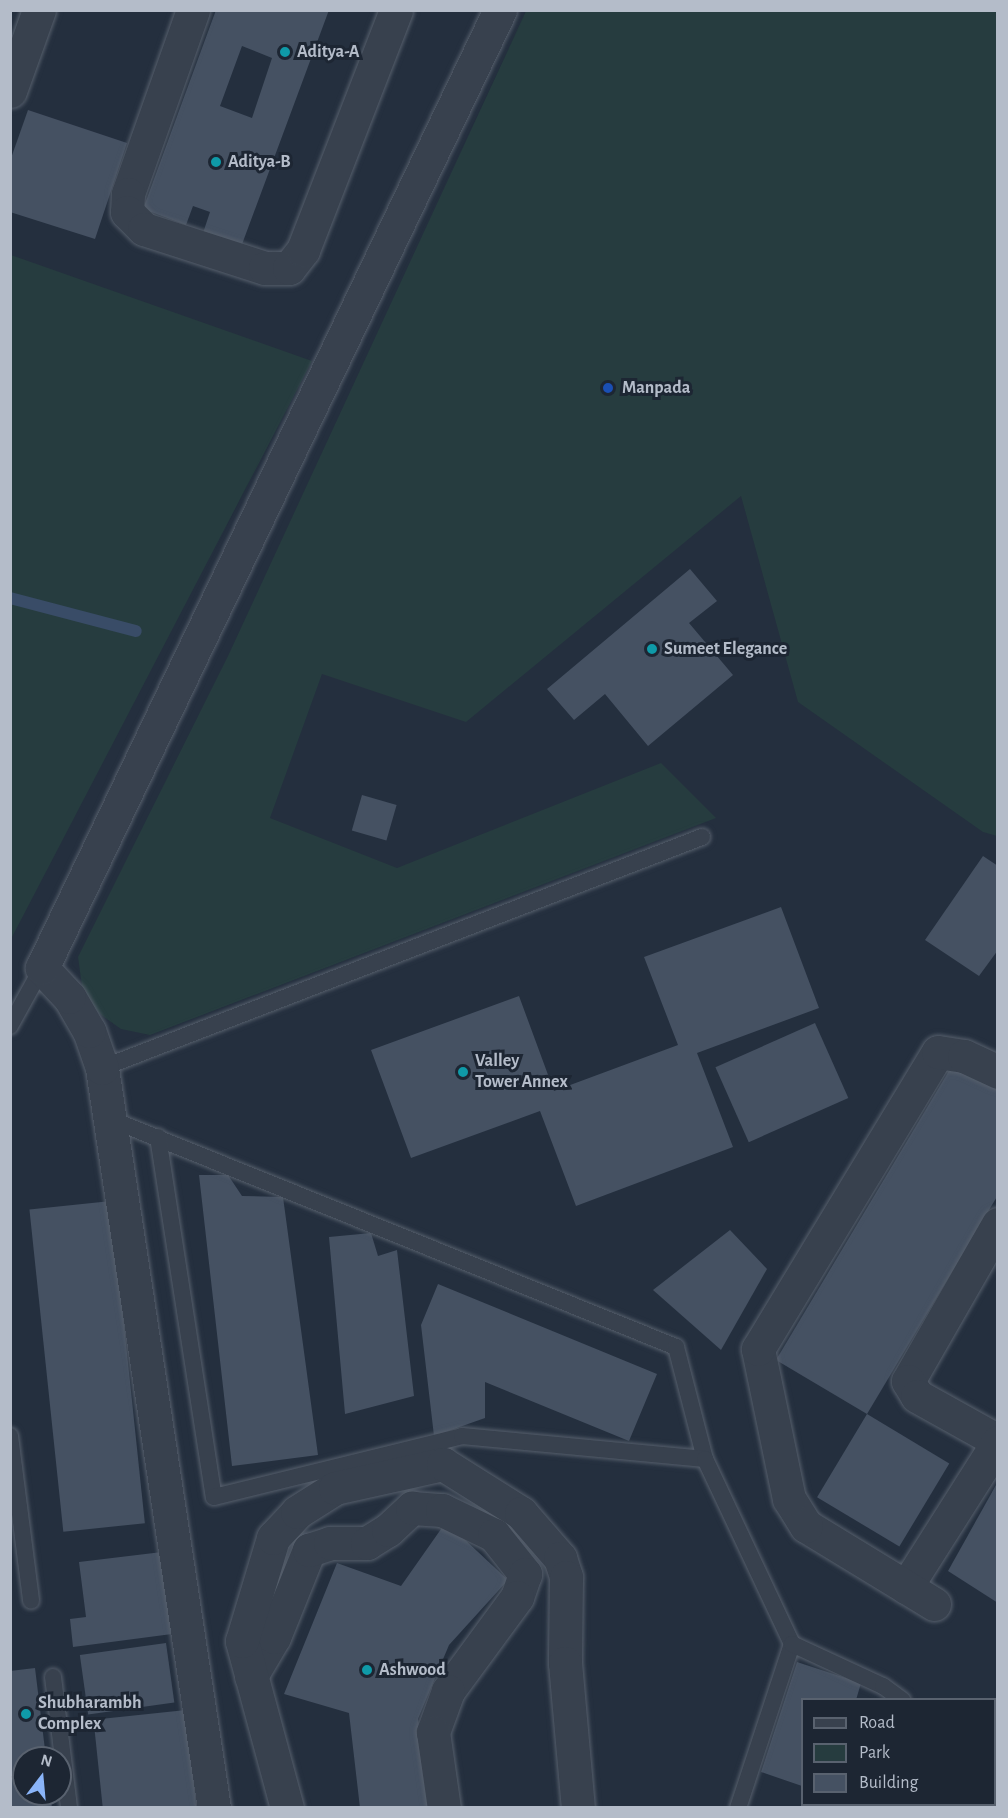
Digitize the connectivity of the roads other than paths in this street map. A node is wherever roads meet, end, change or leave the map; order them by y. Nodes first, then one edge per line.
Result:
1 (39, 10) edge
2 (193, 10) edge
3 (396, 10) edge
4 (500, 10) edge
5 (10, 91) edge
6 (702, 837) dead end
7 (42, 968) junction
8 (10, 1026) edge
9 (102, 1068) junction
10 (998, 1072) edge
11 (110, 1119) junction
12 (158, 1137) junction
13 (998, 1224) edge
14 (10, 1436) edge
15 (998, 1442) edge
16 (705, 1459) junction
17 (906, 1587) junction
18 (30, 1601) dead end
19 (934, 1604) dead end
20 (792, 1644) junction
21 (251, 1676) junction
22 (53, 1677) dead end
23 (899, 1698) edge
24 (69, 1808) edge
25 (214, 1808) edge
26 (287, 1808) edge
27 (444, 1808) edge
28 (578, 1808) edge
29 (738, 1808) edge

1 - 5 street
2 - 3 street
4 - 7 street
6 - 9 lane
7 - 8 lane
7 - 9 street
9 - 11 street
10 - 17 street
11 - 12 lane
11 - 25 street
12 - 16 lane
12 - 16 lane
13 - 15 street
14 - 18 lane
15 - 17 street
16 - 20 lane
17 - 19 street
20 - 23 lane
20 - 29 lane
21 - 26 street
21 - 27 street
21 - 28 street
22 - 24 lane

